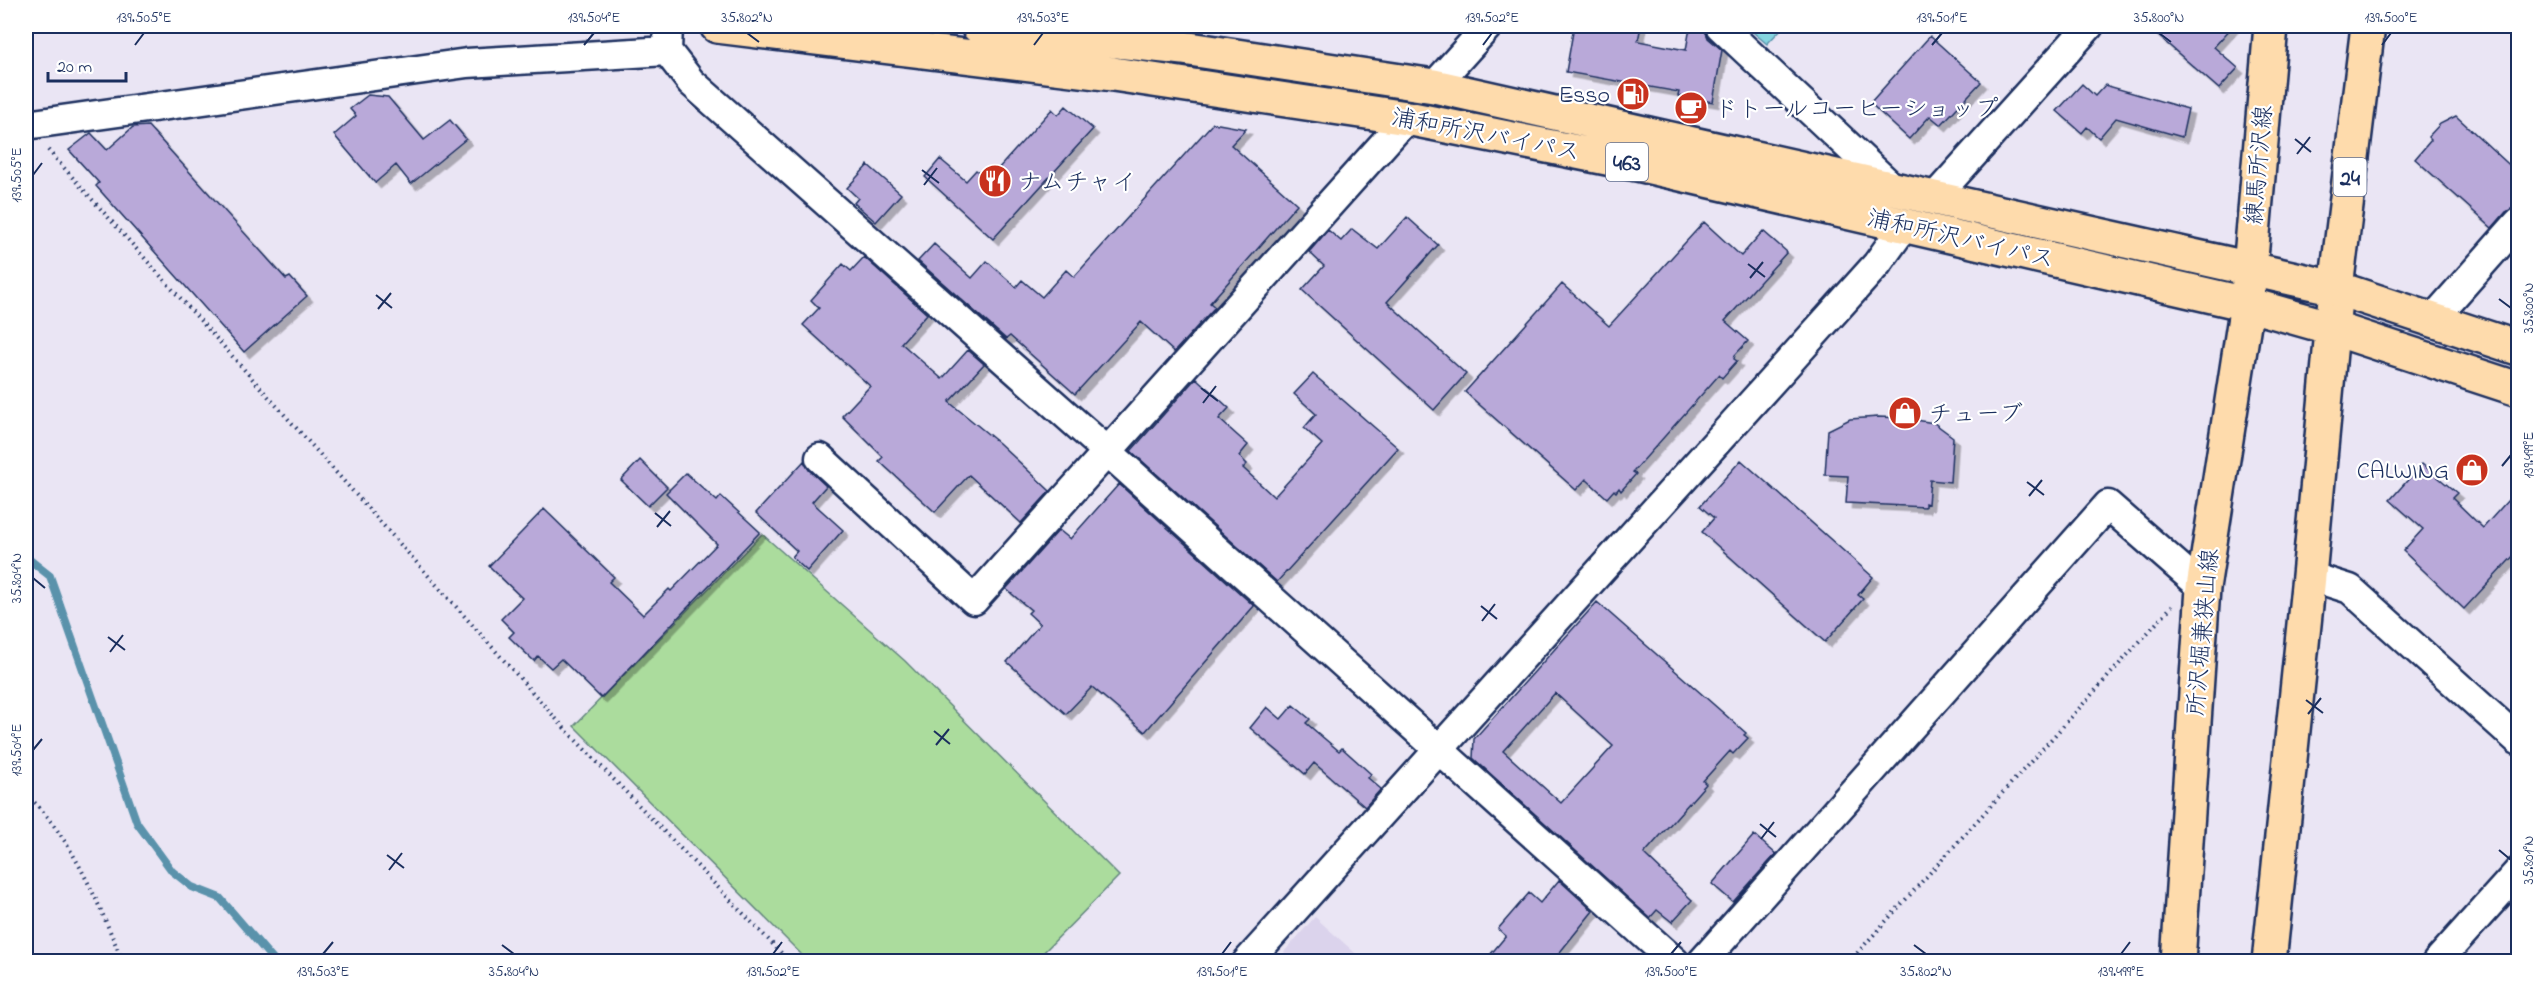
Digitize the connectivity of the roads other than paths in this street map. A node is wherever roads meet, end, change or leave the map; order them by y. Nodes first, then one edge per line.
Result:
1 (717, 26) edge
2 (978, 26) edge
3 (1488, 26) edge
4 (1720, 26) edge
5 (2089, 26) edge
6 (2271, 26) edge
7 (2368, 26) edge
8 (667, 38) edge
9 (1434, 86) junction
10 (1407, 118) junction
11 (26, 125) edge
12 (1893, 188) junction
13 (1934, 198) junction
14 (2518, 223) edge
15 (1905, 225) junction
16 (2249, 268) junction
17 (2336, 288) junction
18 (2247, 304) junction
19 (2433, 319) junction
20 (2332, 328) junction
21 (2518, 348) edge
22 (2518, 389) edge
23 (1108, 452) junction
24 (820, 458) dead end
25 (2309, 576) junction
26 (2203, 588) junction
27 (2518, 740) edge
28 (1441, 750) junction
29 (2518, 872) edge
30 (1263, 956) edge
31 (1675, 962) edge
32 (1702, 962) edge
33 (2178, 962) edge
34 (2269, 962) edge
35 (2438, 962) edge

1 - 10 main road, 浦和所沢バイパス / 463
2 - 9 main road, 浦和所沢バイパス / 463
3 - 9 street
4 - 12 street
5 - 13 street
6 - 16 main road, 練馬所沢線
7 - 17 main road, 24
8 - 11 street
8 - 23 street
9 - 12 main road, 浦和所沢バイパス / 463
10 - 15 main road, 浦和所沢バイパス / 463
10 - 23 street
12 - 13 main road, 浦和所沢バイパス / 463
13 - 16 main road, 浦和所沢バイパス / 463
14 - 19 street
15 - 18 main road, 浦和所沢バイパス / 463
15 - 28 street
16 - 17 main road, 浦和所沢バイパス / 463
16 - 18 main road, 練馬所沢線
17 - 19 main road, 浦和所沢バイパス / 463
17 - 20 main road, 24
18 - 20 main road, 浦和所沢バイパス / 463
18 - 26 main road, 所沢堀兼狭山線
19 - 21 main road, 浦和所沢バイパス / 463
20 - 22 main road, 浦和所沢バイパス / 463
20 - 25 main road
23 - 24 street
23 - 28 street
25 - 27 street
25 - 34 main road
26 - 32 street
26 - 33 main road, 所沢堀兼狭山線
28 - 30 street
28 - 31 street
29 - 35 street

